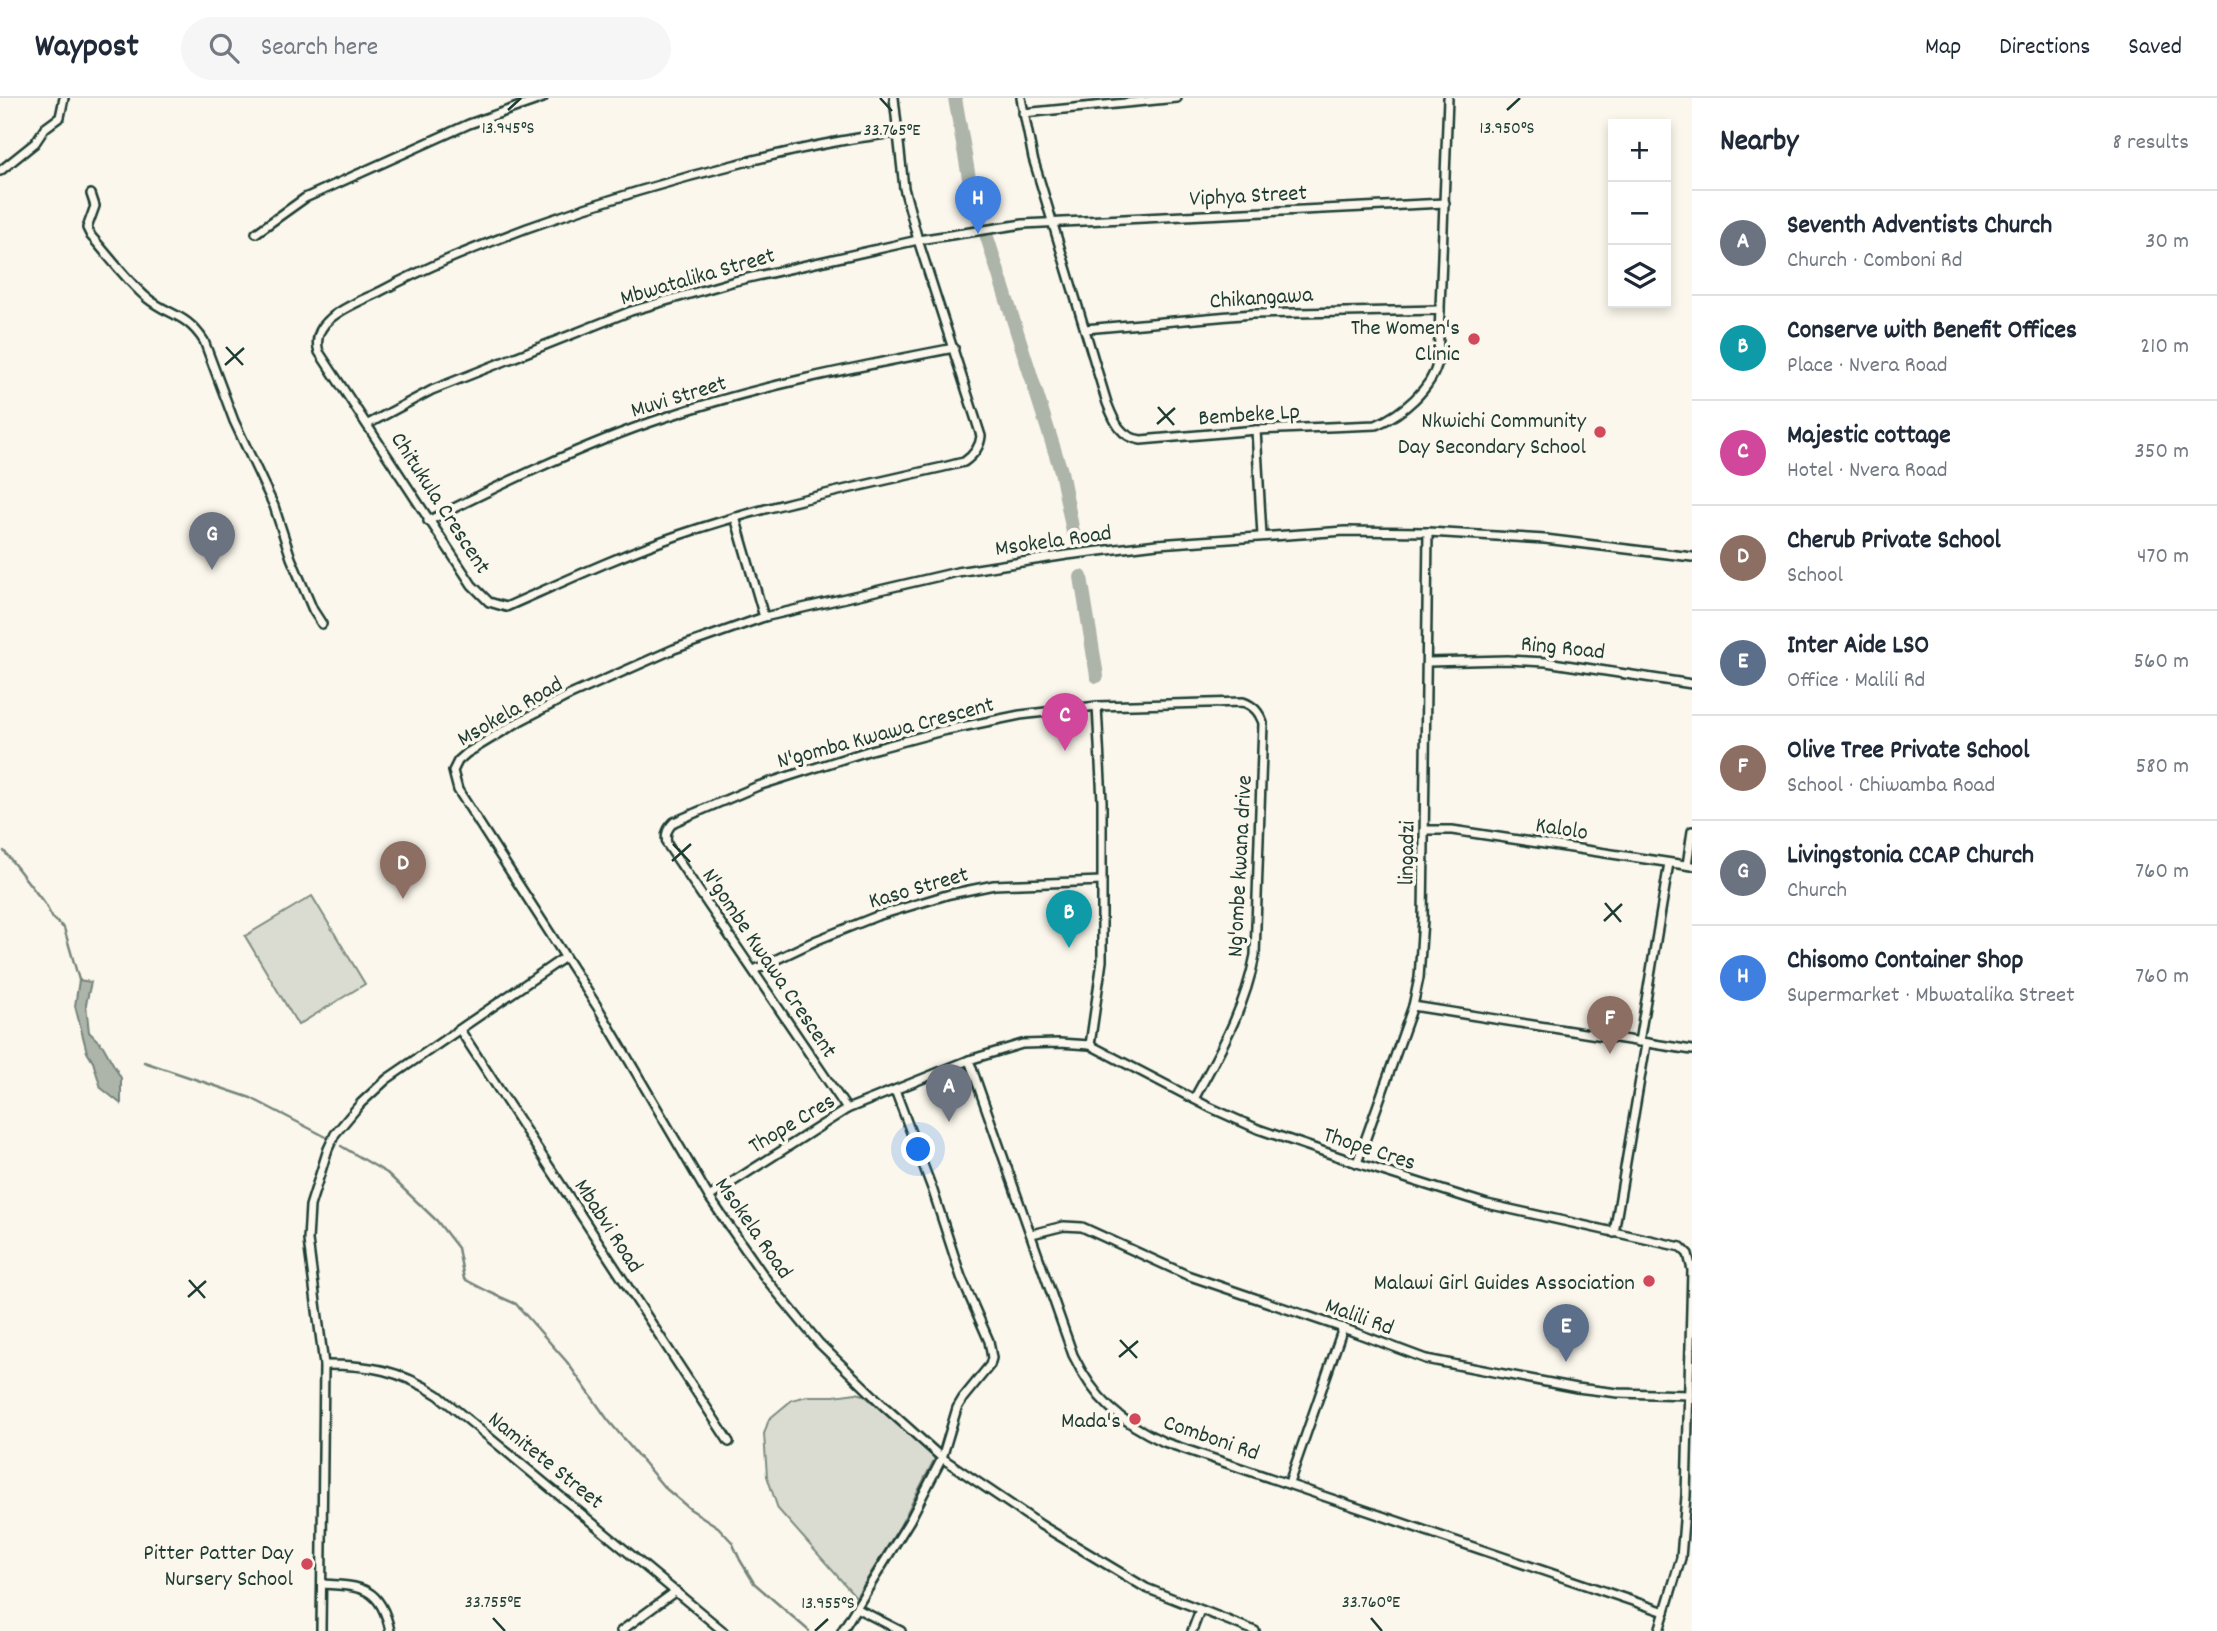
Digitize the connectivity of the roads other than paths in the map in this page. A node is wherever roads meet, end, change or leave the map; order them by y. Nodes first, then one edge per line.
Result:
1 (64, 98) edge
2 (542, 98) edge
3 (894, 98) edge
4 (1021, 98) edge
5 (1177, 98) edge
6 (1448, 98) edge
7 (1023, 113) junction
8 (897, 133) junction
9 (0, 171) edge
10 (92, 194) dead end
11 (1445, 203) junction
12 (1053, 223) junction
13 (256, 233) dead end
14 (918, 240) junction
15 (1440, 310) junction
16 (1085, 329) junction
17 (954, 348) junction
18 (368, 424) junction
19 (1256, 430) junction
20 (735, 517) junction
21 (428, 521) junction
22 (1428, 532) junction
23 (1262, 536) junction
24 (1692, 557) edge
25 (764, 617) junction
26 (322, 624) dead end
27 (1428, 662) junction
28 (1692, 684) edge
29 (1097, 706) junction
30 (1254, 708) joint
31 (1425, 830) junction
32 (1692, 831) edge
33 (665, 835) joint
34 (1669, 863) junction
35 (1690, 866) edge
36 (1102, 881) junction
37 (565, 957) junction
38 (754, 970) junction
39 (1413, 1006) junction
40 (460, 1030) junction
41 (1642, 1043) junction
42 (1090, 1045) junction
43 (1692, 1050) edge
44 (970, 1060) junction
45 (895, 1090) junction
46 (1194, 1099) junction
47 (847, 1109) junction
48 (1357, 1163) junction
49 (709, 1198) junction
50 (1614, 1233) junction
51 (1032, 1234) junction
52 (1343, 1328) junction
53 (324, 1365) junction
54 (1689, 1395) junction
55 (729, 1442) dead end
56 (942, 1458) junction
57 (1289, 1483) junction
58 (1689, 1496) edge
59 (322, 1584) junction
60 (676, 1591) junction
61 (856, 1608) junction
62 (1200, 1610) junction
63 (1665, 1612) junction
64 (321, 1631) edge
65 (390, 1631) edge
66 (621, 1631) edge
67 (723, 1631) edge
68 (842, 1631) edge
69 (901, 1631) edge
70 (1192, 1631) edge
71 (1255, 1631) edge
72 (1659, 1631) edge

1 - 9 street
2 - 13 street
3 - 8 street, Chitukula Crescent
4 - 7 street, Bembeke Lp
5 - 7 street
6 - 11 street, Bembeke Lp
7 - 12 street, Bembeke Lp
8 - 14 street, Chitukula Crescent
8 - 18 street, Chitukula Crescent
10 - 26 street
11 - 12 street, Viphya Street
11 - 15 street, Bembeke Lp
12 - 14 street, Mbwatalika Street
12 - 16 street, Bembeke Lp
14 - 17 street, Chitukula Crescent
14 - 18 street, Mbwatalika Street
15 - 16 street, Chikangawa
15 - 19 street, Bembeke Lp
16 - 19 street, Bembeke Lp
17 - 20 street, Chitukula Crescent
17 - 21 street, Muvi Street
18 - 21 street, Chitukula Crescent
19 - 23 street
20 - 21 street, Chitukula Crescent
20 - 25 street
22 - 23 street, Msokela Road
22 - 24 street, Msokela Road
22 - 27 street, lingadzi
23 - 25 street, Msokela Road
25 - 37 street, Msokela Road
27 - 28 street, Ring Road
27 - 31 street, lingadzi
29 - 30 street, N'gomba Kwawa Crescent
29 - 33 street, N'gomba Kwawa Crescent
29 - 36 street
30 - 46 street, Ng'ombe kwana drive
31 - 34 street, Kalolo
31 - 39 street, lingadzi
32 - 35 street
33 - 38 street, N'gombe Kwawa Crescent
34 - 35 street, Kalolo
34 - 41 street
36 - 38 street, Kaso Street
36 - 42 street
37 - 40 street
37 - 49 street, Msokela Road
38 - 47 street, N'gombe Kwawa Crescent
39 - 41 street
39 - 48 street, lingadzi
40 - 53 street
40 - 55 street, Mbabvi Road
41 - 43 street
41 - 50 street
42 - 44 street, Thope Cres
42 - 46 street, Thope Cres
44 - 45 street, Thope Cres
44 - 51 street, Comboni Rd
45 - 47 street, Thope Cres
45 - 56 street
46 - 48 street, Thope Cres
47 - 49 street, Thope Cres
48 - 50 street, Thope Cres
49 - 56 street, Msokela Road
50 - 54 street, Thope Cres
51 - 52 street, Malili Rd
51 - 57 street, Comboni Rd
52 - 54 street, Malili Rd
52 - 57 street
53 - 59 street
53 - 60 street, Namitete Street
54 - 58 street, Thope Cres
56 - 61 street
56 - 62 street, Msokela Road
57 - 63 street, Comboni Rd
58 - 63 street, Thope Cres
59 - 64 street
59 - 65 street
60 - 66 street
60 - 67 street, Namitete Street
61 - 68 street
61 - 69 street
62 - 70 street
62 - 71 street, Msokela Road
63 - 72 street, Thope Cres

